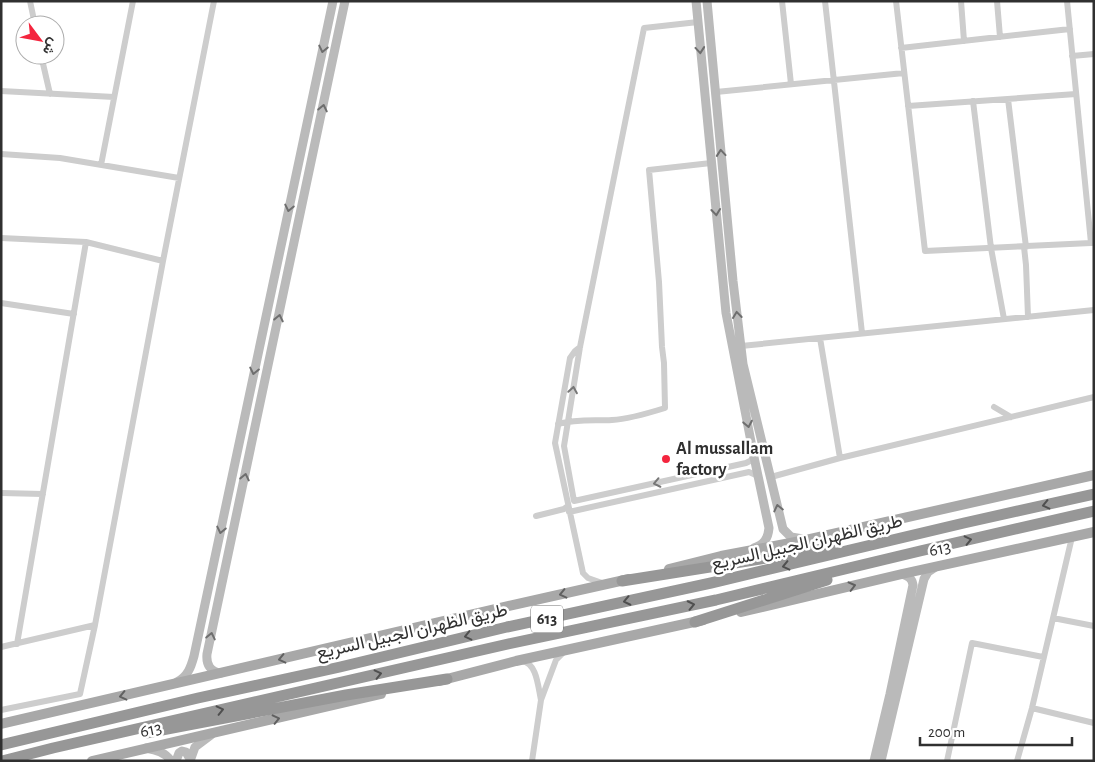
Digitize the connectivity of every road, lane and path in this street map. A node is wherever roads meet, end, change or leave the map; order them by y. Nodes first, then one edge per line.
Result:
1 (30, 1) edge
2 (133, 1) edge
3 (214, 1) edge
4 (333, 1) edge
5 (345, 1) edge
6 (696, 1) edge
7 (707, 1) edge
8 (782, 1) edge
9 (825, 1) edge
10 (896, 1) edge
11 (961, 1) edge
12 (997, 1) edge
13 (1067, 1) edge
14 (33, 15) edge
15 (698, 22) junction
16 (1070, 29) junction
17 (1000, 37) junction
18 (964, 41) junction
19 (901, 48) junction
20 (1094, 54) edge
21 (1072, 56) junction
22 (43, 65) edge
23 (904, 73) junction
24 (834, 80) junction
25 (791, 84) junction
26 (1, 91) edge
27 (716, 92) junction
28 (50, 94) junction
29 (1076, 94) junction
30 (114, 97) junction
31 (1008, 99) junction
32 (973, 101) junction
33 (908, 106) junction
34 (305, 132) junction
35 (1, 154) edge
36 (711, 163) junction
37 (101, 165) junction
38 (310, 168) junction
39 (179, 178) junction
40 (1, 238) edge
41 (283, 238) junction
42 (86, 242) junction
43 (1093, 243) edge
44 (1025, 247) junction
45 (991, 248) junction
46 (162, 261) junction
47 (287, 277) junction
48 (1, 303) edge
49 (1094, 310) edge
50 (74, 314) junction
51 (1028, 317) junction
52 (1004, 319) junction
53 (862, 333) junction
54 (820, 338) junction
55 (741, 346) junction
56 (580, 347) junction
57 (1094, 397) edge
58 (994, 407) dead end
59 (1011, 417) junction
60 (568, 421) junction
61 (558, 424) junction
62 (754, 456) junction
63 (840, 458) junction
64 (704, 472) junction
65 (758, 476) junction
66 (1094, 476) edge
67 (771, 477) junction
68 (694, 484) junction
69 (1, 493) edge
70 (43, 494) junction
71 (1094, 494) edge
72 (570, 505) junction
73 (1094, 511) edge
74 (536, 516) dead end
75 (964, 524) junction
76 (1094, 532) edge
77 (1072, 537) junction
78 (806, 540) junction
79 (747, 551) junction
80 (920, 551) junction
81 (934, 567) junction
82 (902, 574) junction
83 (622, 581) junction
84 (605, 584) junction
85 (1053, 618) junction
86 (695, 622) junction
87 (95, 625) junction
88 (1094, 626) edge
89 (17, 644) junction
90 (1, 647) edge
91 (569, 649) junction
92 (207, 654) junction
93 (194, 656) junction
94 (1043, 657) junction
95 (516, 661) junction
96 (224, 673) junction
97 (447, 679) junction
98 (172, 685) junction
99 (80, 694) junction
100 (541, 700) junction
101 (94, 702) junction
102 (1032, 708) junction
103 (1, 710) edge
104 (1094, 723) edge
105 (1, 724) edge
106 (212, 734) junction
107 (1, 745) edge
108 (53, 748) junction
109 (146, 748) junction
110 (190, 760) edge
111 (2, 761) edge
112 (92, 761) edge
113 (171, 761) edge
114 (176, 761) edge
115 (532, 761) edge
116 (874, 761) edge
117 (881, 761) edge
118 (947, 761) edge
119 (1017, 761) edge

1 - 14 street
2 - 30 street
3 - 39 street
4 -> 34 street
38 -> 5 street
6 - 15 street
7 - 27 street
8 - 25 street
9 - 24 street
10 - 19 street
11 - 18 street
12 - 17 street
13 - 16 street
15 -> 36 street
15 - 56 street
16 - 17 street
16 - 21 street
17 - 18 street
18 - 19 street
19 - 23 street
20 - 21 street
21 - 29 street
22 - 28 street
23 - 24 street
23 - 33 street
24 - 25 street
24 - 53 street
25 - 27 street
26 - 28 street
55 -> 27 street
28 - 30 street
29 - 31 street
29 - 43 street
30 - 37 street
31 - 32 street
31 - 44 street
32 - 33 street
32 - 45 street
33 - 45 street
34 - 38 street
34 -> 41 street
35 - 37 street
36 - 60 street
36 -> 62 street
37 - 39 street
38 - 47 street
39 - 46 street
40 - 42 street
41 - 47 street
41 -> 93 street
42 - 46 street
42 - 50 street
43 - 44 street
44 - 45 street
44 - 51 street
45 - 52 street
46 - 87 street
92 -> 47 street
48 - 50 street
49 - 51 street
50 - 70 street
51 - 52 street
52 - 53 street
53 - 54 street
54 - 55 street
54 - 63 street
55 - 67 street
60 -> 56 street
56 - 61 street
57 - 59 street
58 - 59 street
59 - 63 street
60 - 61 street
60 - 72 street
61 - 72 street
62 - 64 street
62 - 65 street
63 - 67 street
64 - 68 street
64 -> 72 street
65 - 68 street
65 - 79 street
66 - 78 main road
78 -> 67 street
68 - 72 street
69 - 70 street
70 - 89 street
71 -> 75 highway, طريق الظهران الجبيل السريع / 613
72 - 74 street
72 - 84 street
80 -> 73 highway, طريق الظهران الجبيل السريع / 613
75 - 83 highway
75 -> 107 highway, طريق الظهران الجبيل السريع / 613
76 - 77 main road, 613
77 - 81 main road, 613
77 - 85 street
78 - 79 main road
79 - 83 main road
80 - 86 highway
108 -> 80 highway, طريق الظهران الجبيل السريع / 613
81 - 82 main road, 613
81 - 117 street
86 -> 82 main road, 613
82 - 116 street
83 - 84 main road
84 -> 96 main road
85 - 88 street
85 - 94 street
86 - 91 main road, 613
87 - 89 street
87 - 99 street
89 - 90 street
91 - 95 main road, 613
91 - 100 street
92 - 93 street
92 - 96 street
93 - 98 street
94 - 102 street
94 - 118 street
95 - 97 main road, 613
95 - 100 street
96 - 98 main road
106 -> 97 main road, 613
97 - 108 highway
98 -> 101 main road
99 - 101 street
99 - 103 street
100 - 115 street
101 - 105 main road
102 - 104 street
102 - 119 street
106 - 109 main road, 613
106 - 110 street
108 - 111 highway, طريق الظهران الجبيل السريع / 613
109 - 112 main road, 613
109 - 113 street
110 - 114 street

